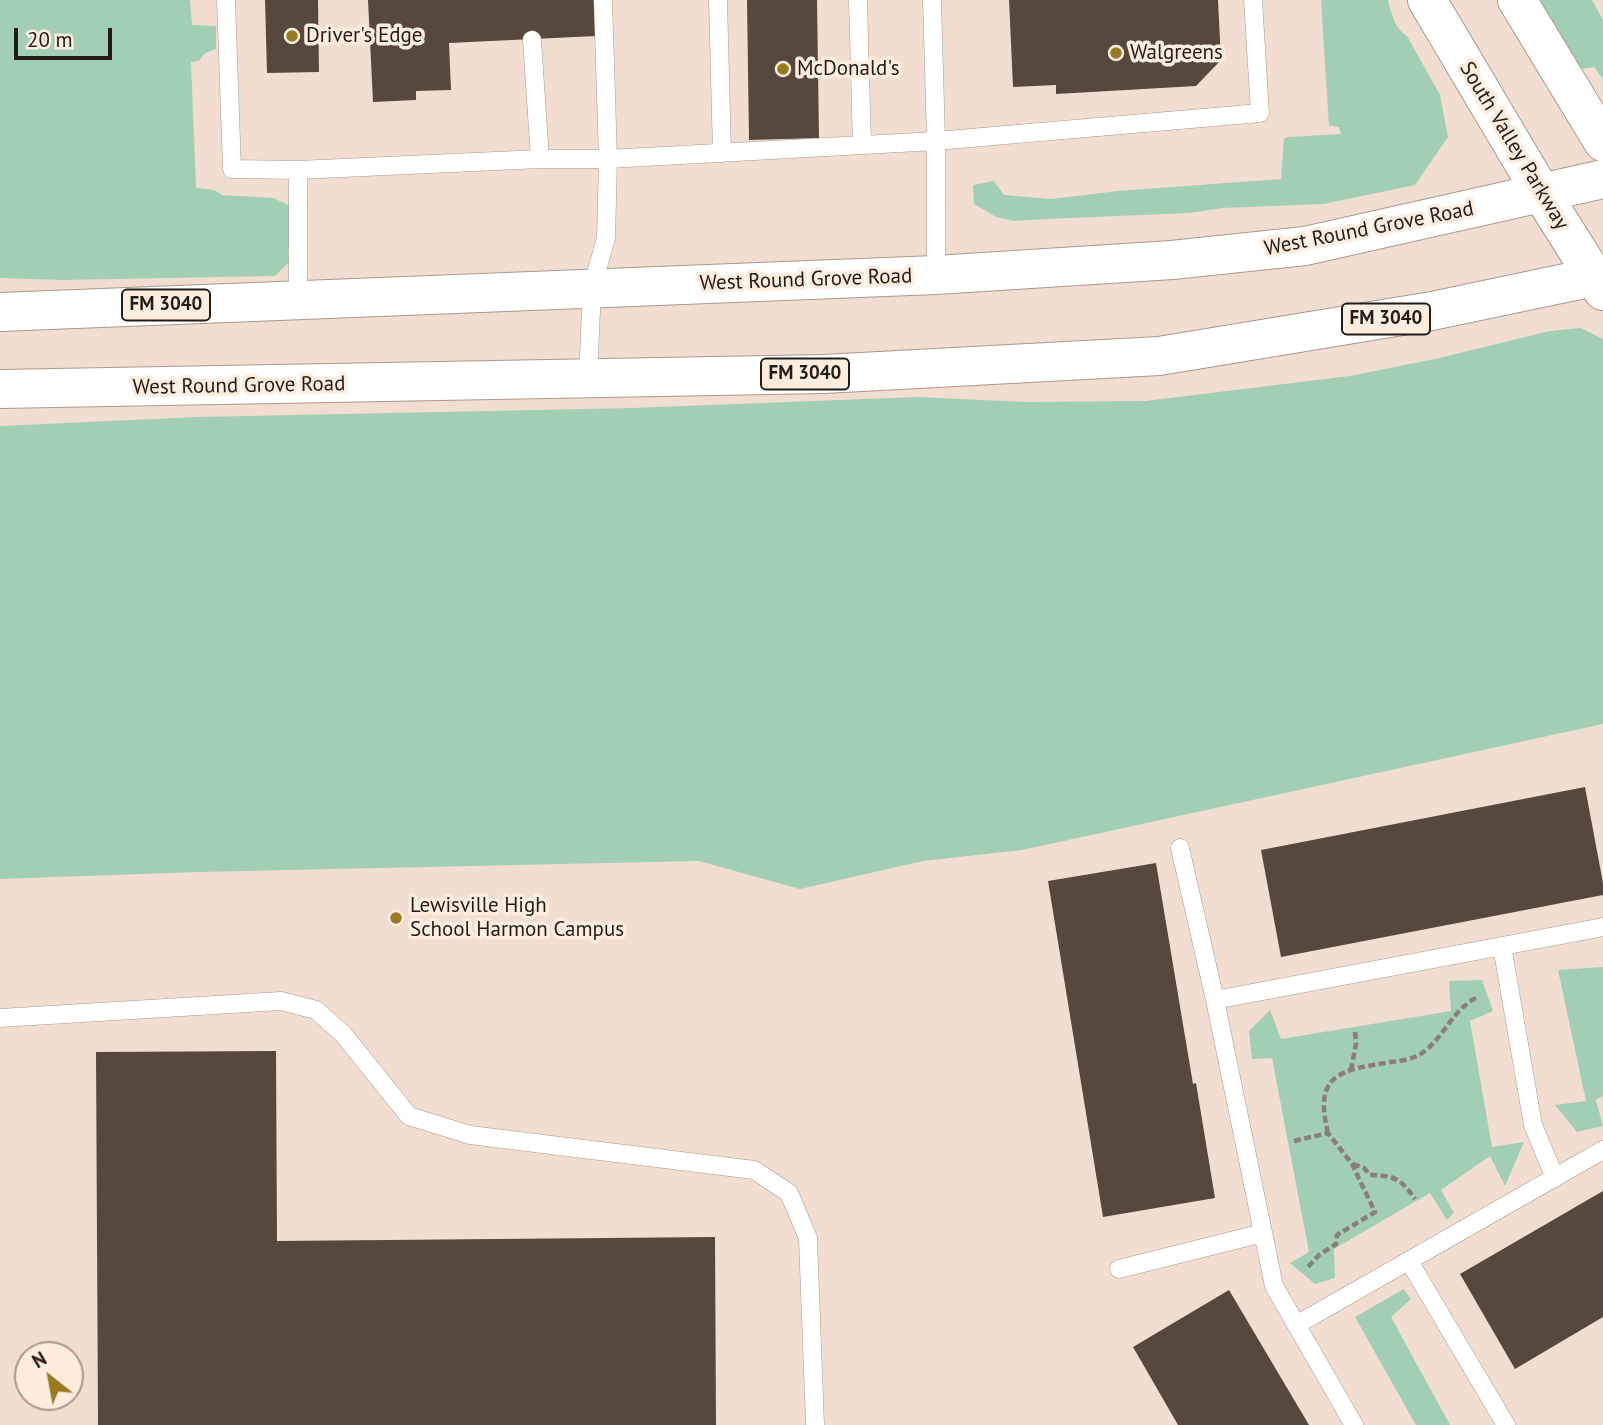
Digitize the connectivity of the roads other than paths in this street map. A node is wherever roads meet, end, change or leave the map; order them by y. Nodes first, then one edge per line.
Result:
1 (226, 0) edge
2 (603, 0) edge
3 (718, 0) edge
4 (858, 0) edge
5 (932, 0) edge
6 (1253, 0) edge
7 (1427, 0) edge
8 (1517, 0) edge
9 (532, 40) dead end
10 (936, 141) junction
11 (1603, 142) edge
12 (862, 145) junction
13 (722, 153) junction
14 (540, 159) junction
15 (608, 159) junction
16 (298, 170) junction
17 (1603, 179) edge
18 (1542, 194) junction
19 (936, 275) junction
20 (1600, 282) edge
21 (592, 288) junction
22 (298, 300) junction
23 (0, 312) edge
24 (588, 378) junction
25 (0, 389) edge
26 (1180, 848) dead end
27 (1603, 927) edge
28 (1502, 946) junction
29 (1214, 1000) junction
30 (0, 1018) edge
31 (1603, 1150) edge
32 (1555, 1178) junction
33 (1263, 1233) junction
34 (1409, 1261) junction
35 (1119, 1269) dead end
36 (1296, 1325) junction
37 (815, 1425) edge
38 (1354, 1425) edge
39 (1506, 1425) edge

1 - 16 lane
2 - 15 lane
3 - 13 lane
4 - 12 lane
5 - 10 lane
6 - 10 lane
7 - 18 main road, South Valley Parkway
8 - 11 main road
9 - 14 lane
10 - 12 lane
10 - 19 lane
12 - 13 lane
13 - 15 lane
14 - 15 lane
14 - 16 lane
15 - 21 lane
16 - 22 lane
17 - 18 main road, West Round Grove Road / FM 3040
18 - 19 main road, West Round Grove Road / FM 3040
18 - 20 main road, South Valley Parkway
19 - 21 main road, West Round Grove Road / FM 3040
20 - 24 main road, West Round Grove Road / FM 3040
21 - 22 main road, West Round Grove Road / FM 3040
21 - 24 lane
22 - 23 main road, West Round Grove Road / FM 3040
24 - 25 main road, West Round Grove Road / FM 3040
26 - 29 lane
27 - 28 lane
28 - 29 lane
28 - 32 lane
29 - 33 lane
30 - 37 lane
31 - 32 lane
32 - 34 lane
33 - 35 lane
33 - 36 lane
34 - 36 lane
34 - 39 lane
36 - 38 lane

